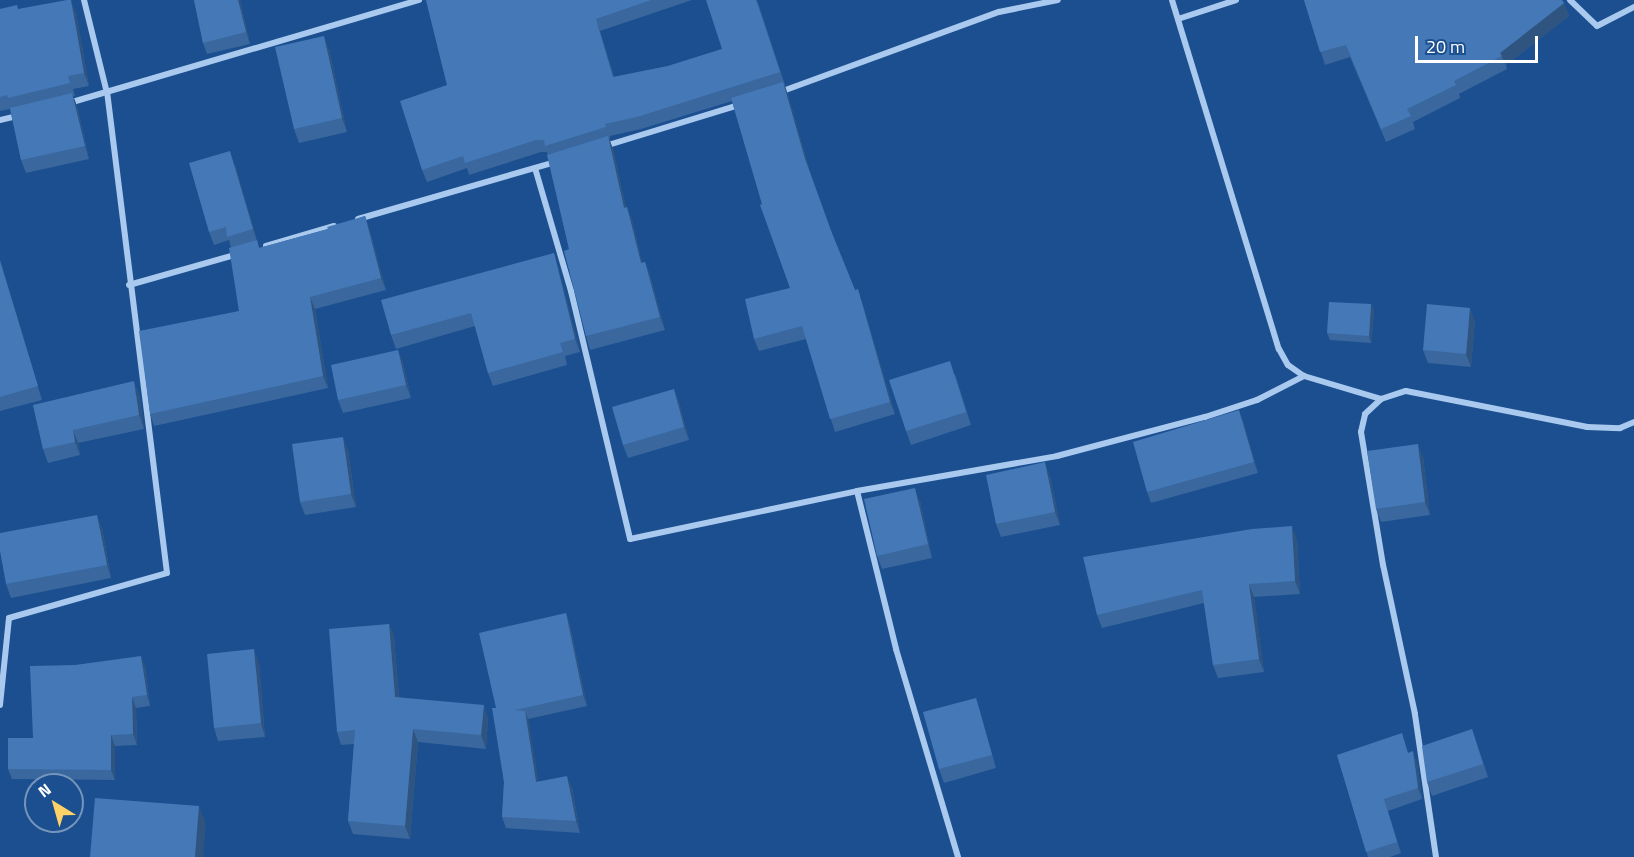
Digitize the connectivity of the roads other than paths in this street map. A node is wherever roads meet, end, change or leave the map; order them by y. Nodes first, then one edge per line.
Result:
1 (84, 0) edge
2 (419, 0) edge
3 (1058, 0) edge
4 (1173, 0) edge
5 (1236, 0) edge
6 (1570, 0) edge
7 (1634, 6) edge
8 (1178, 19) junction
9 (107, 93) junction
10 (770, 95) edge
11 (748, 102) edge
12 (64, 104) edge
13 (21, 115) edge
14 (0, 120) edge
15 (602, 147) edge
16 (558, 161) edge
17 (535, 168) junction
18 (355, 220) edge
19 (344, 224) edge
20 (254, 250) edge
21 (242, 253) edge
22 (129, 285) junction
23 (1304, 376) junction
24 (1381, 399) junction
25 (1634, 422) edge
26 (857, 491) junction
27 (9, 618) junction
28 (0, 620) edge
29 (0, 705) edge
30 (958, 857) edge
31 (1436, 857) edge

1 - 9 street
2 - 9 street
3 - 10 street
4 - 8 street
5 - 8 street
6 - 7 street
8 - 23 street
9 - 12 street
9 - 22 street
11 - 15 street
13 - 14 street
16 - 17 street
17 - 18 street
17 - 26 street
19 - 20 street
21 - 22 street
22 - 27 street
23 - 24 street
23 - 26 street
24 - 25 street
24 - 31 street
26 - 30 street
27 - 28 street
27 - 29 street

